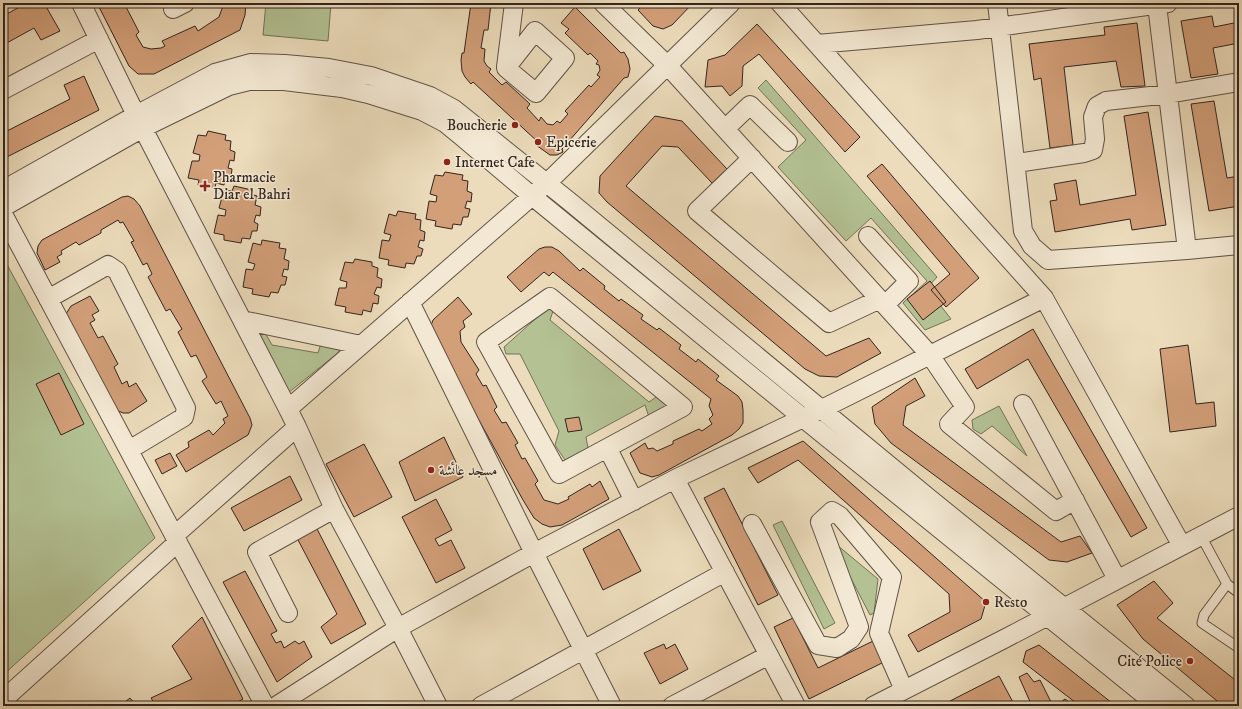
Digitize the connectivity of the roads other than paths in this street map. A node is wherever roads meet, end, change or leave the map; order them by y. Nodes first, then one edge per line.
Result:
1 (81, 3) edge
2 (514, 3) edge
3 (603, 3) edge
4 (731, 3) edge
5 (780, 3) edge
6 (997, 3) edge
7 (1163, 4) edge
8 (1000, 27) junction
9 (99, 39) junction
10 (817, 44) junction
11 (668, 66) junction
12 (506, 68) dead end
13 (1239, 82) edge
14 (3, 90) edge
15 (1168, 94) junction
16 (139, 122) junction
17 (725, 129) junction
18 (788, 142) dead end
19 (752, 158) junction
20 (1016, 163) junction
21 (547, 183) junction
22 (3, 190) edge
23 (532, 196) junction
24 (3, 203) edge
25 (3, 214) edge
26 (868, 236) dead end
27 (1239, 245) edge
28 (1187, 250) junction
29 (1044, 298) junction
30 (48, 299) junction
31 (410, 302) junction
32 (882, 302) junction
33 (242, 320) junction
34 (362, 345) junction
35 (930, 355) junction
36 (1024, 404) dead end
37 (288, 409) junction
38 (822, 409) junction
39 (803, 418) junction
40 (297, 427) junction
41 (608, 448) junction
42 (129, 450) junction
43 (674, 479) junction
44 (1075, 500) junction
45 (634, 501) junction
46 (334, 509) junction
47 (1239, 516) edge
48 (752, 524) dead end
49 (1201, 536) junction
50 (176, 539) junction
51 (1182, 546) junction
52 (534, 553) junction
53 (725, 572) junction
54 (1117, 579) junction
55 (1227, 584) junction
56 (1239, 593) edge
57 (1064, 607) junction
58 (288, 613) dead end
59 (1048, 616) junction
60 (859, 627) junction
61 (398, 628) junction
62 (879, 632) junction
63 (1239, 648) edge
64 (583, 650) junction
65 (769, 655) junction
66 (904, 690) junction
67 (3, 700) edge
68 (265, 706) edge
69 (276, 706) edge
70 (438, 706) edge
71 (481, 706) edge
72 (612, 706) edge
73 (672, 706) edge
74 (796, 706) edge
75 (873, 706) edge
76 (1158, 706) edge
77 (1186, 706) edge

1 - 9 street
2 - 12 street
3 - 11 street
4 - 11 street
5 - 10 street
6 - 8 street
7 - 8 street
7 - 15 street
8 - 10 street
8 - 20 street
9 - 14 street
9 - 16 street
10 - 29 street
11 - 17 street
11 - 21 street
13 - 15 street
15 - 20 street
15 - 28 street
16 - 21 street
16 - 22 street
16 - 23 street
16 - 24 street
16 - 33 street
17 - 18 street
17 - 19 street
19 - 32 street
19 - 32 street
20 - 28 street
21 - 23 street
21 - 38 street
23 - 31 street
23 - 39 street
25 - 30 street
26 - 32 street
27 - 28 street
29 - 35 street
29 - 51 street
30 - 42 street
30 - 42 street
31 - 34 street
31 - 52 street
32 - 35 street
33 - 34 street
33 - 37 street
34 - 37 street
35 - 38 street
35 - 44 street
36 - 44 street
37 - 40 street
38 - 39 street
38 - 57 street
39 - 43 street
39 - 59 street
40 - 46 street
40 - 50 street
41 - 41 street
41 - 45 street
42 - 50 street
43 - 45 street
43 - 53 street
44 - 54 street
45 - 52 street
46 - 58 street
46 - 61 street
47 - 49 street
48 - 60 street
49 - 51 street
49 - 55 lane
50 - 67 street
50 - 68 street
51 - 54 street
52 - 61 street
52 - 64 street
53 - 64 street
53 - 65 street
54 - 57 street
55 - 56 lane
55 - 63 lane
57 - 59 street
57 - 77 street
59 - 66 street
59 - 76 street
60 - 62 street
60 - 62 street
61 - 69 street
61 - 70 street
62 - 66 street
64 - 71 street
64 - 72 street
65 - 73 street
65 - 74 street
66 - 75 street

